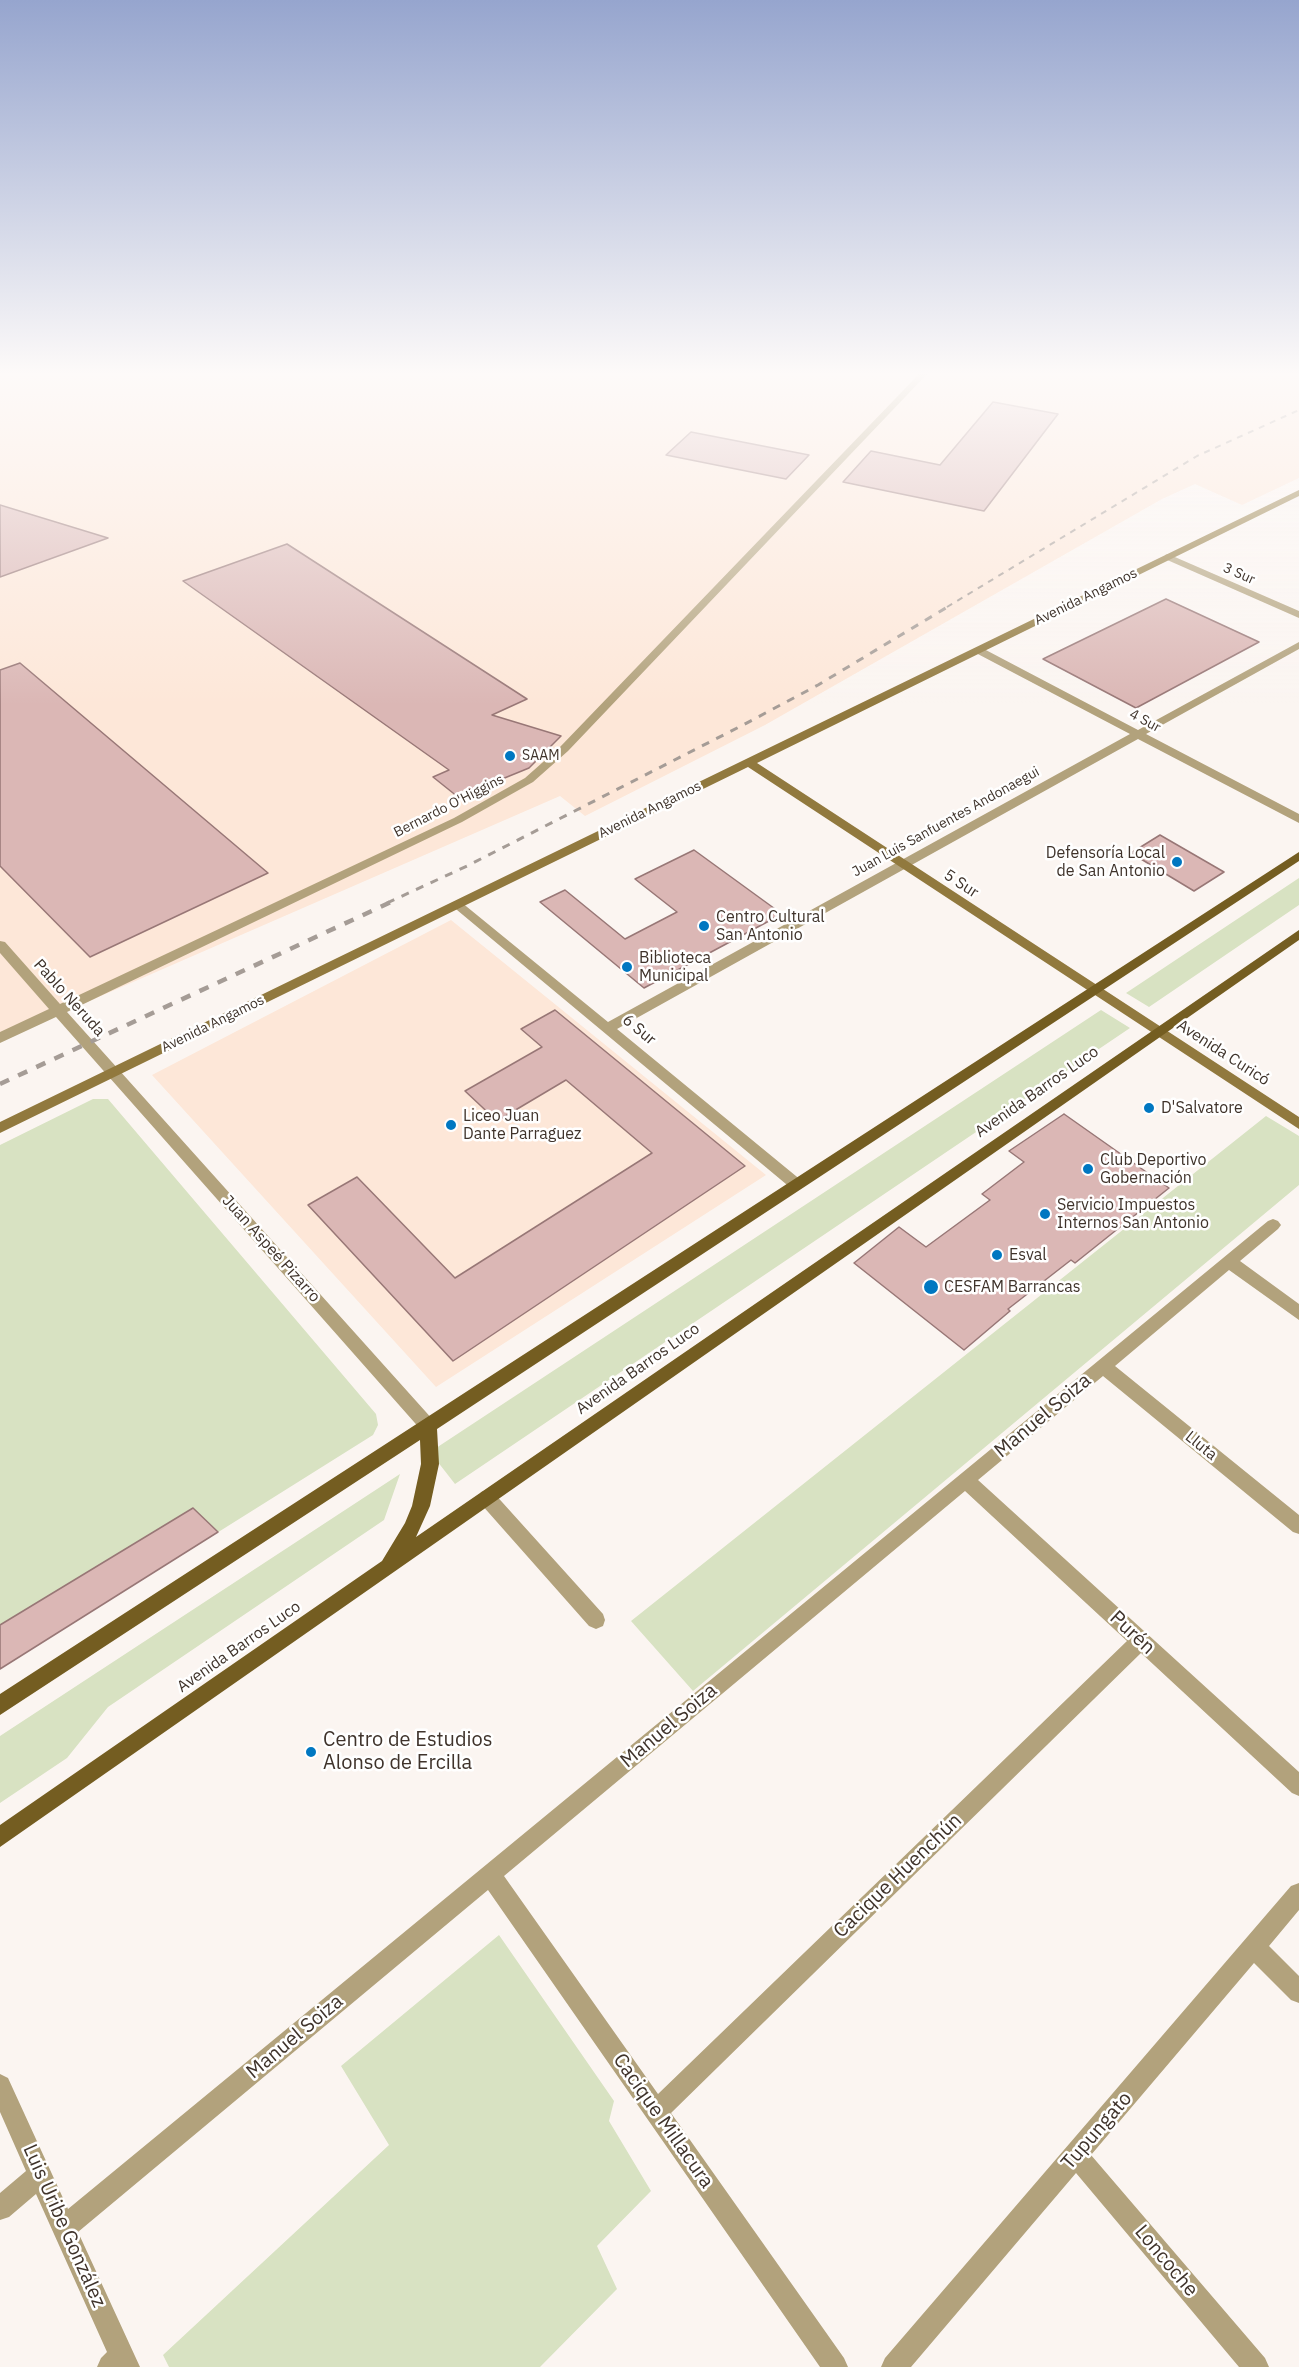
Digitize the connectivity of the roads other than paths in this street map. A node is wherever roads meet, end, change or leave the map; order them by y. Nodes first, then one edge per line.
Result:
1 (817, 484) edge
2 (1299, 493) edge
3 (1168, 557) junction
4 (1299, 615) edge
5 (1299, 645) edge
6 (978, 650) junction
7 (1136, 733) junction
8 (748, 762) junction
9 (1299, 819) edge
10 (1299, 856) edge
11 (902, 864) junction
12 (457, 904) junction
13 (1299, 934) edge
14 (0, 945) edge
15 (1094, 991) junction
16 (58, 1010) junction
17 (608, 1028) junction
18 (1158, 1032) junction
19 (0, 1038) edge
20 (114, 1073) junction
21 (1299, 1124) edge
22 (0, 1128) edge
23 (797, 1185) junction
24 (1273, 1225) dead end
25 (1229, 1262) junction
26 (1299, 1313) edge
27 (1103, 1366) junction
28 (428, 1426) junction
29 (966, 1480) junction
30 (487, 1498) junction
31 (1299, 1526) edge
32 (384, 1570) junction
33 (596, 1620) dead end
34 (1140, 1641) junction
35 (0, 1705) edge
36 (1299, 1786) edge
37 (0, 1837) edge
38 (490, 1875) junction
39 (1299, 1894) edge
40 (1254, 1947) junction
41 (1299, 1992) edge
42 (0, 2086) edge
43 (656, 2112) junction
44 (1076, 2155) junction
45 (41, 2175) junction
46 (0, 2208) edge
47 (64, 2228) junction
48 (120, 2363) edge
49 (835, 2367) edge
50 (894, 2367) edge
51 (1256, 2367) edge

1 - 16 street, Bernardo O'Higgins
2 - 3 street, Avenida Angamos
3 - 4 street, 3 Sur
3 - 6 street, Avenida Angamos
5 - 7 street, Juan Luis Sanfuentes Andonaegui
6 - 7 street, 4 Sur
6 - 8 street, Avenida Angamos
7 - 9 street, 4 Sur
7 - 11 street, Juan Luis Sanfuentes Andonaegui
8 - 11 street, 5 Sur
8 - 12 street, Avenida Angamos
10 - 15 main road
11 - 15 street, 5 Sur
11 - 17 street, Juan Luis Sanfuentes Andonaegui
12 - 17 street, 6 Sur
12 - 20 street, Avenida Angamos
13 - 18 main road, Avenida Barros Luco
14 - 16 street, Pablo Neruda
15 - 18 street, 5 Sur
15 - 23 main road
16 - 19 street, Bernardo O'Higgins
16 - 20 street, Pablo Neruda
17 - 23 street, 6 Sur
18 - 21 street, Avenida Curicó
18 - 30 main road, Avenida Barros Luco
20 - 22 street, Avenida Angamos
20 - 28 street, Juan Aspeé Pizarro
23 - 28 main road
24 - 25 street, Manuel Soiza
25 - 26 street
25 - 27 street, Manuel Soiza
27 - 29 street, Manuel Soiza
27 - 31 street, Lluta
28 - 32 main road
28 - 35 main road
29 - 34 street, Purén
29 - 38 street, Manuel Soiza
30 - 32 main road, Avenida Barros Luco
30 - 33 street
32 - 37 main road, Avenida Barros Luco
34 - 36 street, Purén
34 - 43 street, Cacique Huenchún
38 - 43 street, Cacique Millacura
38 - 47 street, Manuel Soiza
39 - 40 street, Tupungato
40 - 41 street
40 - 44 street, Tupungato
42 - 45 street, Luis Uribe González
43 - 49 street, Cacique Millacura
44 - 50 street, Tupungato
44 - 51 street, Loncoche
45 - 46 street
45 - 47 street, Luis Uribe González
47 - 48 street, Luis Uribe González

